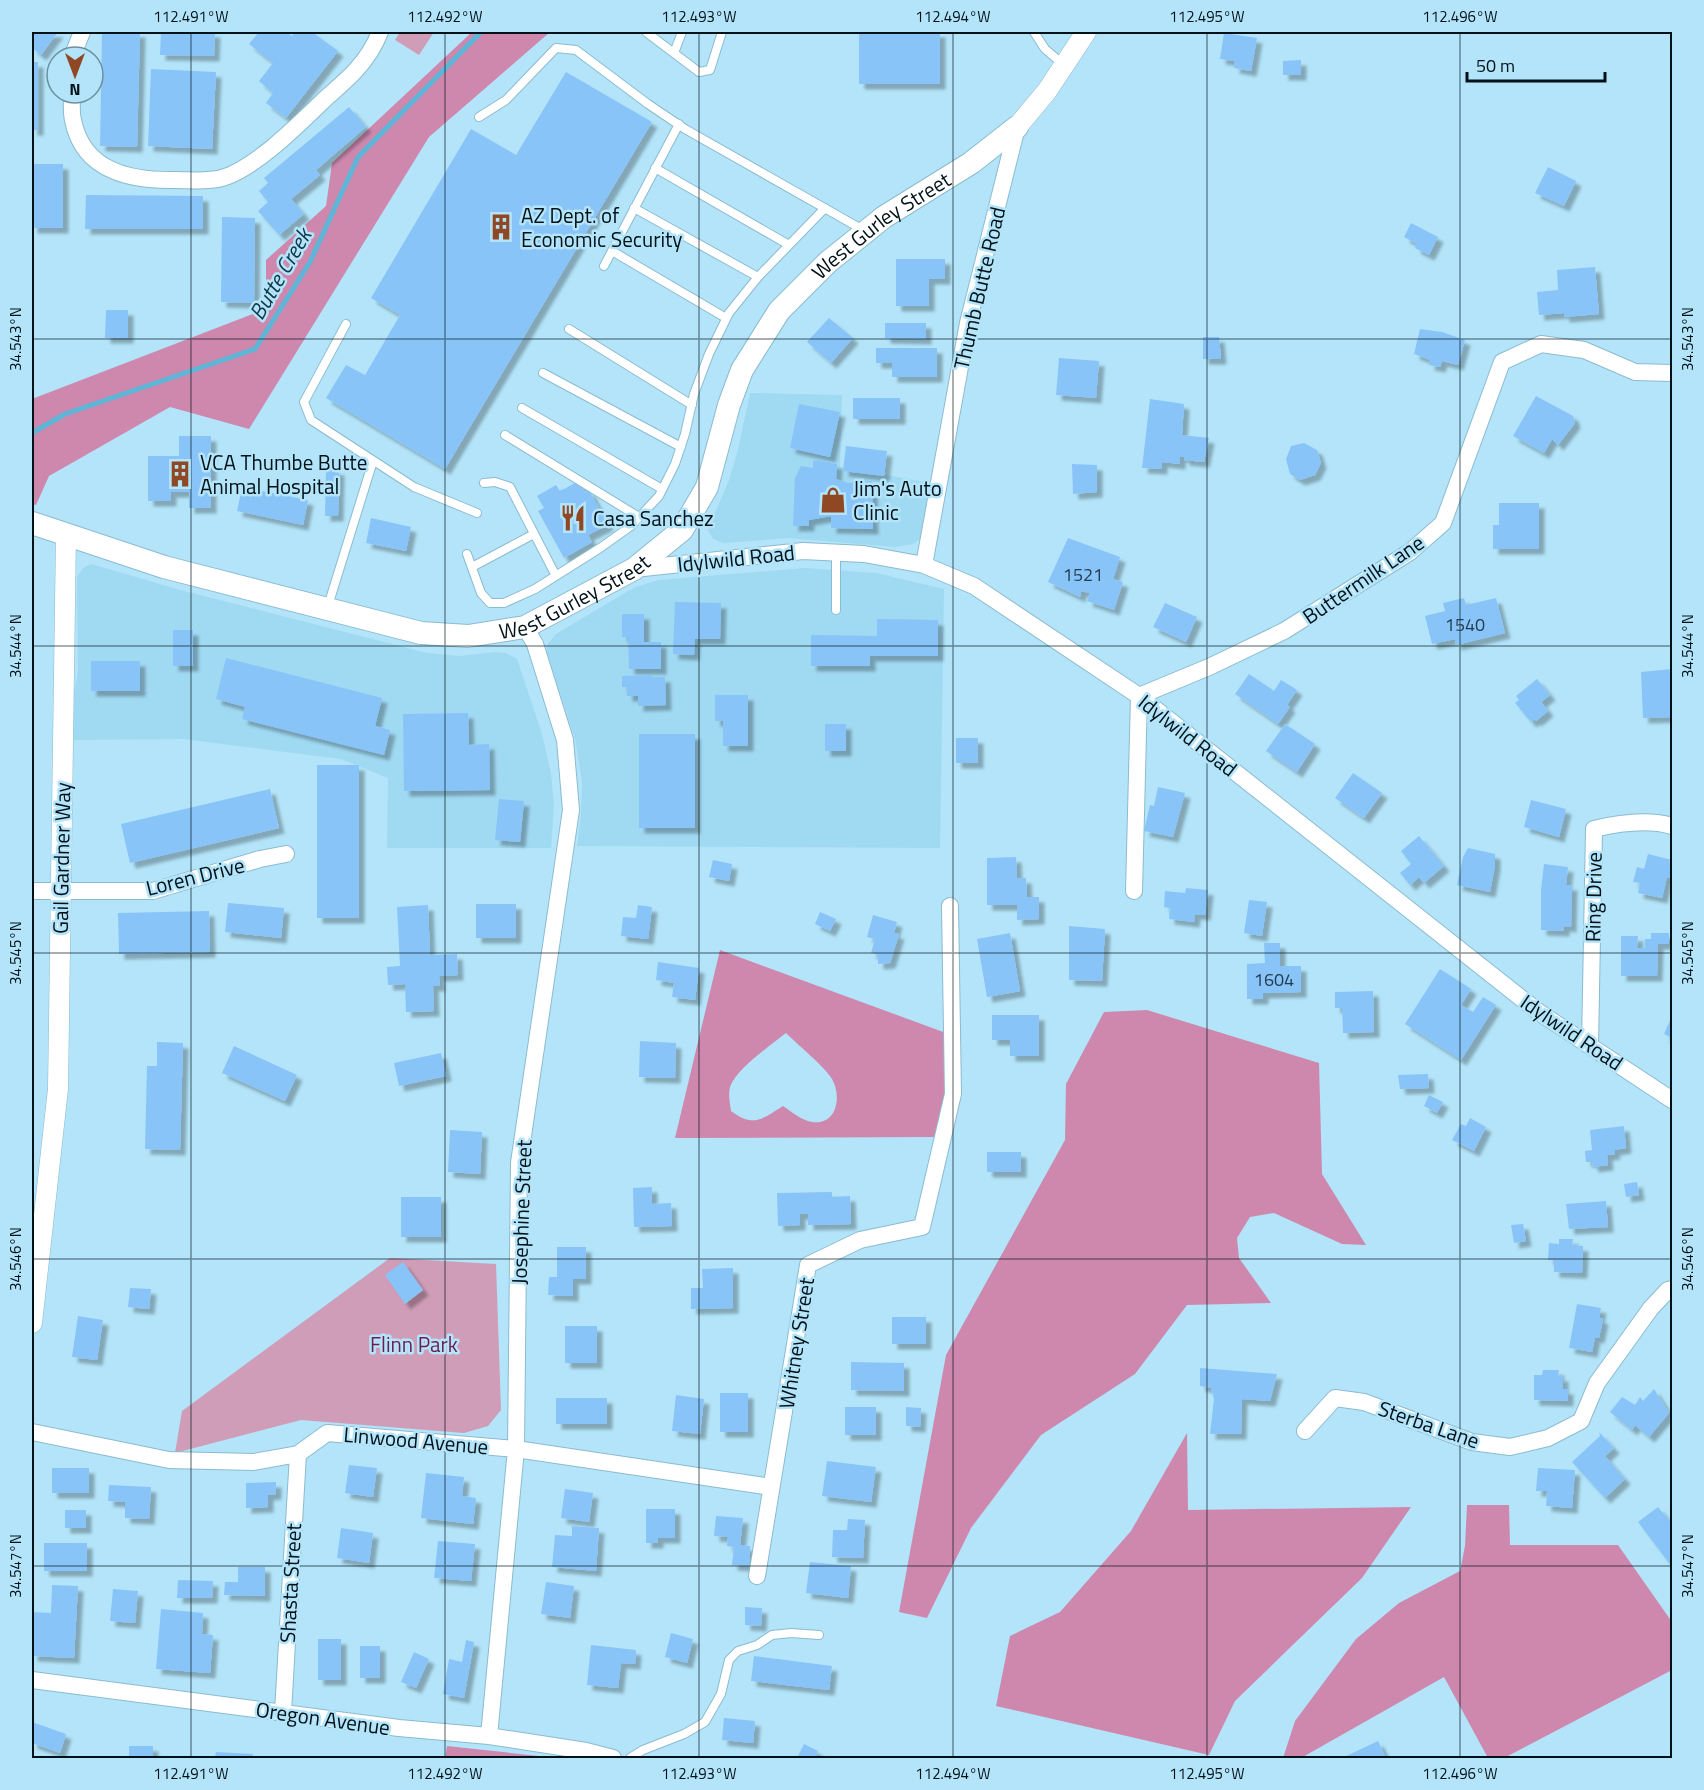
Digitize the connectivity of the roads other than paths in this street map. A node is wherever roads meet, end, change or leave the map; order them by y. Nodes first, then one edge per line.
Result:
1 (380, 32) edge
2 (646, 32) edge
3 (682, 32) edge
4 (722, 32) edge
5 (1034, 32) edge
6 (1086, 32) edge
7 (674, 53) junction
8 (1064, 65) junction
9 (72, 105) edge
10 (479, 117) dead end
11 (678, 124) junction
12 (1017, 127) junction
13 (655, 168) junction
14 (634, 208) junction
15 (825, 208) junction
16 (866, 231) junction
17 (789, 245) junction
18 (612, 251) junction
19 (604, 266) dead end
20 (758, 276) junction
21 (726, 318) junction
22 (346, 324) dead end
23 (569, 329) dead end
24 (543, 373) dead end
25 (1672, 374) edge
26 (692, 405) junction
27 (522, 408) dead end
28 (505, 435) dead end
29 (681, 447) junction
30 (373, 461) junction
31 (484, 483) dead end
32 (662, 489) junction
33 (477, 513) dead end
34 (639, 517) junction
35 (32, 523) edge
36 (534, 534) junction
37 (66, 536) junction
38 (836, 553) junction
39 (467, 554) dead end
40 (924, 565) junction
41 (472, 567) junction
42 (634, 569) junction
43 (556, 576) junction
44 (327, 609) junction
45 (836, 610) dead end
46 (525, 627) junction
47 (1139, 696) junction
48 (1672, 826) edge
49 (286, 854) dead end
50 (32, 891) edge
51 (60, 891) junction
52 (1134, 891) dead end
53 (950, 906) dead end
54 (1590, 1045) junction
55 (1672, 1100) edge
56 (1672, 1289) edge
57 (32, 1323) edge
58 (1305, 1431) dead end
59 (32, 1432) edge
60 (516, 1449) junction
61 (297, 1454) junction
62 (771, 1487) junction
63 (758, 1576) dead end
64 (819, 1635) dead end
65 (32, 1680) edge
66 (283, 1712) junction
67 (489, 1736) junction
68 (613, 1758) edge
69 (630, 1758) edge

1 - 9 street
2 - 7 lane
3 - 7 lane
4 - 7 lane
5 - 8 lane
6 - 8 street, Thumb Butte Road
8 - 12 street, Thumb Butte Road
10 - 11 lane
11 - 13 lane
11 - 15 lane
12 - 16 main road, West Gurley Street
12 - 40 street, Thumb Butte Road
13 - 14 lane
13 - 17 lane
14 - 18 lane
14 - 20 lane
15 - 16 lane
15 - 17 lane
16 - 42 main road, West Gurley Street
17 - 20 lane
18 - 19 lane
18 - 21 lane
20 - 21 lane
21 - 26 lane
22 - 30 lane
23 - 26 lane
24 - 29 lane
25 - 47 street, Buttermilk Lane
26 - 29 lane
27 - 32 lane
28 - 34 lane
29 - 32 lane
30 - 33 lane
30 - 44 lane
31 - 36 lane
32 - 34 lane
34 - 43 lane
35 - 37 main road, West Gurley Street
36 - 41 lane
36 - 43 lane
37 - 44 main road, West Gurley Street
37 - 51 street, Gail Gardner Way
38 - 40 street, Idylwild Road
38 - 42 street, Idylwild Road
38 - 45 lane
39 - 41 lane
40 - 47 street, Idylwild Road
41 - 43 lane
42 - 46 main road, West Gurley Street
44 - 46 main road, West Gurley Street
46 - 60 street, Josephine Street
47 - 52 street
47 - 54 street, Idylwild Road
48 - 54 street, Ring Drive
49 - 51 street, Loren Drive
50 - 51 street, Loren Drive
51 - 57 street, Gail Gardner Way
53 - 62 street, Whitney Street
54 - 55 street, Idylwild Road
56 - 58 street, Sterba Lane
59 - 61 street, Linwood Avenue
60 - 61 street, Linwood Avenue
60 - 62 street, Linwood Avenue
60 - 67 street, Josephine Street
61 - 66 street, Shasta Street
62 - 63 street, Whitney Street
64 - 69 lane
65 - 66 street, Oregon Avenue
66 - 67 street, Oregon Avenue
67 - 68 street, Oregon Avenue

